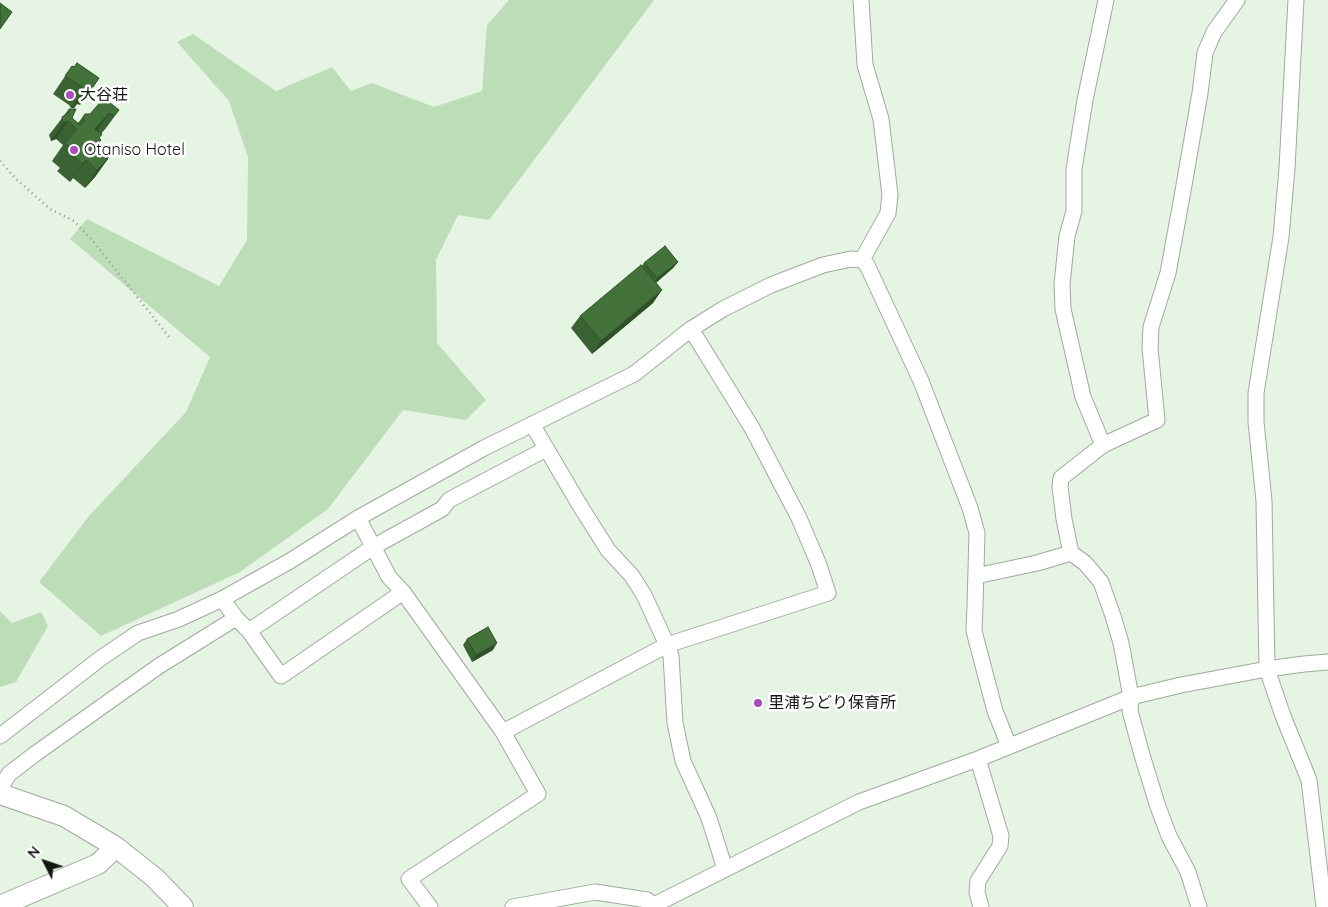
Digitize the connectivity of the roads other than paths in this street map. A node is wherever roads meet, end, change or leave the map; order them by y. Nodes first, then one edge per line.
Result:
1 (861, 0) edge
2 (1106, 0) edge
3 (1237, 0) edge
4 (1296, 0) edge
5 (862, 260) junction
6 (691, 329) junction
7 (532, 424) junction
8 (1103, 445) junction
9 (546, 449) junction
10 (358, 518) junction
11 (373, 547) junction
12 (1071, 553) junction
13 (976, 576) junction
14 (404, 592) junction
15 (222, 599) junction
16 (236, 618) junction
17 (249, 632) junction
18 (667, 645) junction
19 (1328, 662) edge
20 (1267, 669) junction
21 (1131, 698) junction
22 (503, 732) junction
23 (0, 736) edge
24 (1009, 746) junction
25 (978, 759) junction
26 (0, 789) edge
27 (0, 794) edge
28 (116, 847) junction
29 (725, 869) junction
30 (0, 906) edge
31 (652, 906) edge
32 (183, 907) edge
33 (430, 907) edge
34 (513, 907) edge
35 (981, 907) edge
36 (1199, 907) edge
37 (1324, 907) edge

1 - 5 street
2 - 8 street
3 - 8 street
4 - 20 street
5 - 6 street
5 - 13 street
6 - 7 street
6 - 18 street
7 - 9 street
7 - 10 street
8 - 12 street
9 - 11 street
9 - 18 street
10 - 11 street
10 - 15 street
11 - 14 street
11 - 17 street
12 - 13 street
12 - 21 street
13 - 24 street
14 - 17 street
14 - 22 street
15 - 16 street
15 - 23 street
16 - 17 street
16 - 26 street
18 - 22 street
18 - 29 street
19 - 20 street
20 - 21 street
20 - 37 street
21 - 24 street
21 - 36 street
22 - 33 street
24 - 25 street
25 - 29 street
25 - 35 street
27 - 28 street
28 - 30 street
28 - 32 street
29 - 31 street
31 - 34 street

